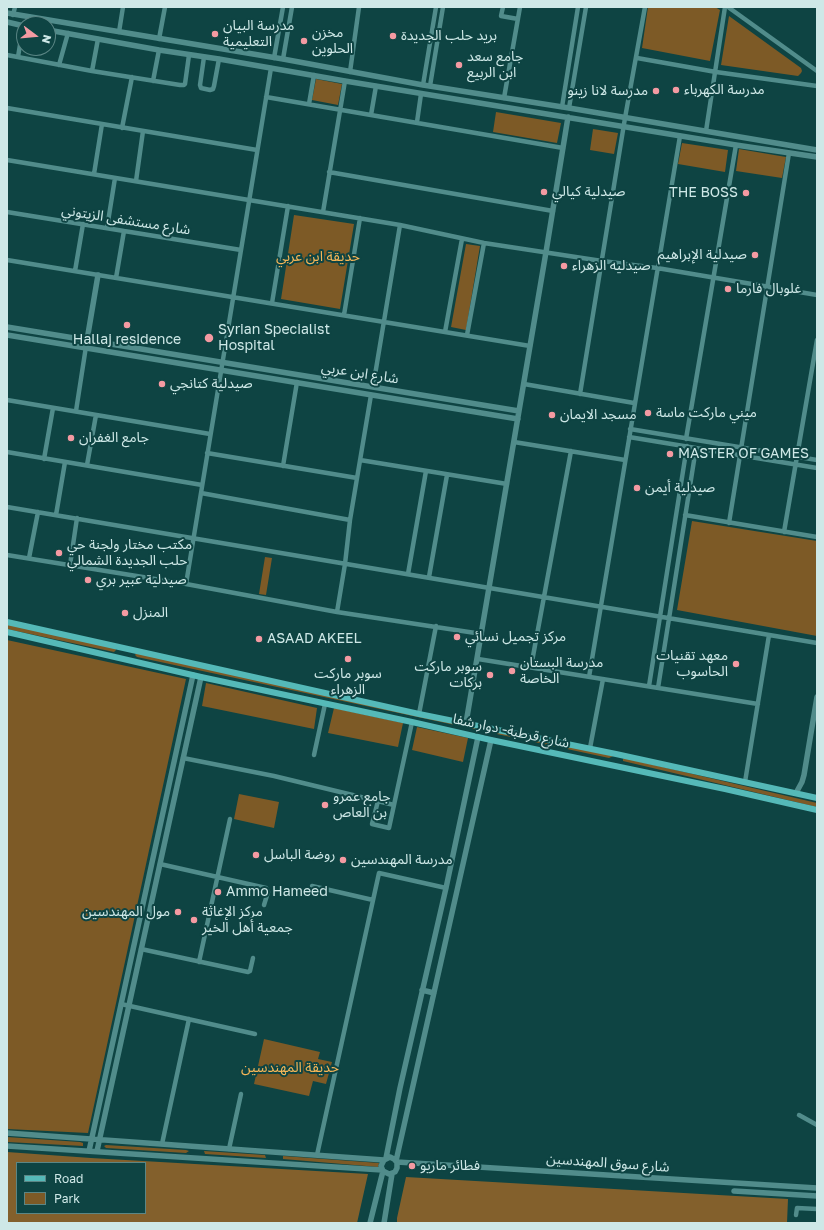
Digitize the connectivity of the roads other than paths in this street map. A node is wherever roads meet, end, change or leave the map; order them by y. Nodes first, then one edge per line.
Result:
1 (15, 7) edge
2 (123, 7) edge
3 (165, 7) edge
4 (282, 7) edge
5 (292, 7) edge
6 (359, 7) edge
7 (436, 7) edge
8 (443, 7) edge
9 (503, 7) edge
10 (520, 7) edge
11 (578, 7) edge
12 (586, 7) edge
13 (645, 7) edge
14 (725, 7) edge
15 (728, 7) edge
16 (10, 14) edge
17 (518, 18) junction
18 (56, 31) edge
19 (119, 32) junction
20 (68, 33) junction
21 (98, 39) junction
22 (159, 39) junction
23 (159, 50) junction
24 (7, 55) edge
25 (188, 55) junction
26 (18, 57) joint
27 (204, 57) junction
28 (274, 58) junction
29 (637, 58) junction
30 (219, 59) junction
31 (283, 59) junction
32 (59, 65) junction
33 (271, 68) junction
34 (92, 71) junction
35 (817, 71) edge
36 (350, 72) junction
37 (716, 72) junction
38 (314, 75) junction
39 (132, 77) junction
40 (152, 81) junction
41 (345, 81) junction
42 (424, 85) junction
43 (376, 86) junction
44 (430, 86) junction
45 (817, 86) edge
46 (421, 94) junction
47 (266, 97) junction
48 (504, 98) junction
49 (310, 104) junction
50 (562, 107) junction
51 (7, 108) edge
52 (569, 108) junction
53 (340, 109) junction
54 (371, 114) junction
55 (568, 117) junction
56 (625, 118) junction
57 (417, 122) junction
58 (102, 124) junction
59 (624, 126) junction
60 (122, 128) junction
61 (143, 131) junction
62 (706, 131) junction
63 (680, 136) junction
64 (736, 145) junction
65 (563, 148) junction
66 (257, 150) junction
67 (817, 150) edge
68 (789, 153) junction
69 (817, 157) edge
70 (7, 160) edge
71 (329, 172) junction
72 (94, 174) junction
73 (115, 178) junction
74 (136, 181) junction
75 (249, 200) junction
76 (288, 206) junction
77 (553, 211) junction
78 (7, 212) edge
79 (323, 212) junction
80 (360, 218) junction
81 (83, 224) junction
82 (400, 225) junction
83 (107, 228) junction
84 (124, 231) junction
85 (462, 239) junction
86 (484, 243) junction
87 (241, 250) junction
88 (546, 252) junction
89 (7, 260) edge
90 (602, 261) junction
91 (657, 268) junction
92 (75, 271) junction
93 (98, 275) junction
94 (116, 278) junction
95 (713, 278) junction
96 (768, 287) junction
97 (817, 295) edge
98 (233, 297) junction
99 (272, 303) junction
100 (344, 315) junction
101 (384, 322) junction
102 (7, 327) edge
103 (445, 332) junction
104 (7, 335) edge
105 (467, 335) junction
106 (87, 340) junction
107 (817, 340) edge
108 (530, 346) junction
109 (86, 348) junction
110 (222, 362) junction
111 (221, 370) junction
112 (297, 382) junction
113 (524, 384) junction
114 (373, 387) junction
115 (371, 394) junction
116 (419, 394) junction
117 (580, 394) junction
118 (7, 400) edge
119 (418, 402) junction
120 (634, 403) junction
121 (53, 408) junction
122 (519, 411) junction
123 (76, 412) junction
124 (96, 415) junction
125 (518, 419) junction
126 (630, 429) junction
127 (210, 434) junction
128 (629, 437) junction
129 (686, 438) junction
130 (514, 442) junction
131 (687, 446) junction
132 (696, 448) junction
133 (742, 448) junction
134 (571, 451) junction
135 (7, 452) edge
136 (207, 453) junction
137 (740, 455) junction
138 (797, 457) junction
139 (44, 459) junction
140 (360, 460) junction
141 (625, 460) junction
142 (817, 460) edge
143 (65, 462) junction
144 (796, 464) junction
145 (87, 465) junction
146 (282, 466) junction
147 (817, 468) edge
148 (426, 471) junction
149 (446, 475) junction
150 (357, 478) junction
151 (507, 484) junction
152 (202, 485) junction
153 (201, 493) junction
154 (7, 506) edge
155 (38, 512) junction
156 (56, 515) junction
157 (685, 515) junction
158 (77, 518) junction
159 (350, 520) junction
160 (729, 523) junction
161 (784, 532) junction
162 (817, 537) edge
163 (193, 538) junction
164 (7, 555) edge
165 (30, 558) junction
166 (345, 564) junction
167 (70, 565) junction
168 (408, 574) junction
169 (429, 578) junction
170 (186, 584) junction
171 (490, 588) junction
172 (544, 597) junction
173 (600, 606) junction
174 (337, 612) junction
175 (660, 616) junction
176 (669, 618) junction
177 (7, 622) edge
178 (436, 626) junction
179 (7, 632) edge
180 (482, 634) junction
181 (769, 635) junction
182 (817, 643) edge
183 (126, 649) junction
184 (478, 659) junction
185 (124, 660) junction
186 (531, 667) junction
187 (193, 675) junction
188 (589, 676) junction
189 (201, 677) junction
190 (603, 679) junction
191 (649, 686) junction
192 (658, 688) junction
193 (817, 697) edge
194 (366, 702) junction
195 (325, 704) junction
196 (758, 704) junction
197 (364, 712) junction
198 (419, 714) junction
199 (412, 722) junction
200 (466, 723) junction
201 (478, 737) junction
202 (491, 740) junction
203 (590, 748) junction
204 (616, 754) junction
205 (314, 755) dead end
206 (175, 756) junction
207 (183, 758) junction
208 (613, 766) junction
209 (727, 778) junction
210 (745, 782) junction
211 (725, 789) junction
212 (796, 793) junction
213 (817, 798) edge
214 (378, 801) junction
215 (394, 805) junction
216 (817, 810) edge
217 (230, 819) dead end
218 (152, 862) junction
219 (160, 864) junction
220 (217, 877) junction
221 (312, 886) dead end
222 (446, 888) junction
223 (373, 900) junction
224 (264, 905) dead end
225 (133, 947) junction
226 (141, 949) junction
227 (253, 958) dead end
228 (199, 962) junction
229 (422, 990) junction
230 (434, 993) junction
231 (121, 1004) junction
232 (129, 1006) junction
233 (189, 1019) junction
234 (255, 1034) dead end
235 (400, 1088) junction
236 (412, 1090) junction
237 (241, 1094) dead end
238 (799, 1114) dead end
239 (817, 1126) edge
240 (7, 1134) edge
241 (91, 1139) junction
242 (99, 1140) junction
243 (162, 1144) junction
244 (7, 1146) edge
245 (195, 1147) junction
246 (228, 1149) junction
247 (89, 1151) junction
248 (97, 1152) junction
249 (270, 1152) junction
250 (317, 1155) junction
251 (193, 1158) junction
252 (385, 1159) junction
253 (397, 1161) junction
254 (268, 1162) junction
255 (383, 1170) junction
256 (392, 1174) junction
257 (817, 1188) edge
258 (734, 1191) dead end
259 (817, 1196) edge
260 (817, 1210) edge
261 (796, 1215) dead end
262 (370, 1223) edge
263 (384, 1223) edge

1 - 16 street
2 - 19 street
3 - 22 street
4 - 28 street
5 - 31 street
6 - 36 street
7 - 42 street
8 - 44 street
9 - 17 street
10 - 17 street
11 - 50 street
12 - 52 street
13 - 29 street
14 - 37 street
15 - 35 street
16 - 19 street
17 - 48 street
18 - 20 street
19 - 22 street
20 - 21 street
20 - 32 street
21 - 23 street
21 - 34 street
22 - 28 street
23 - 25 street
23 - 40 street
24 - 26 street
25 - 27 street
25 - 40 street
26 - 32 street
27 - 30 street
27 - 30 street
28 - 31 street
29 - 37 street
29 - 56 street
30 - 33 street
31 - 36 street
32 - 34 street
33 - 38 street
33 - 47 street
34 - 39 street
36 - 42 street
37 - 45 street
37 - 62 street
38 - 41 street
38 - 49 street
39 - 40 street
39 - 60 street
41 - 43 street
41 - 53 street
42 - 44 street
43 - 46 street
43 - 54 street
44 - 48 street
46 - 55 street
46 - 57 street
47 - 49 street
47 - 66 street
48 - 50 street
49 - 53 street
50 - 52 street
51 - 58 street
52 - 56 street
53 - 54 street
53 - 71 street
54 - 57 street
55 - 59 street
55 - 65 street
56 - 59 street
56 - 62 street
57 - 65 street
58 - 60 street
58 - 72 street
59 - 63 street
59 - 90 street
60 - 61 street
61 - 66 street
61 - 74 street
62 - 67 street
63 - 64 street
63 - 91 street
64 - 68 street
64 - 95 street
65 - 77 street
66 - 75 street
68 - 69 street
68 - 96 street
70 - 72 street
71 - 77 street
71 - 79 street
72 - 73 street
73 - 74 street
73 - 83 street
74 - 75 street
75 - 76 street
75 - 87 street
76 - 79 street
76 - 99 street
77 - 88 street
78 - 81 street, شارع مستشفى الزيتوني
79 - 80 street
80 - 82 street
80 - 100 street
81 - 83 street, شارع مستشفى الزيتوني
81 - 92 street
82 - 85 street
82 - 101 street
83 - 84 street, شارع مستشفى الزيتوني
84 - 87 street, شارع مستشفى الزيتوني
84 - 94 street
85 - 86 street
85 - 103 street
86 - 88 street
86 - 105 street
87 - 98 street
88 - 90 street
88 - 108 street
89 - 92 street
90 - 91 street
90 - 117 street
91 - 95 street
91 - 120 street
92 - 93 street
93 - 94 street
93 - 106 street
94 - 98 street
95 - 96 street
95 - 129 street
96 - 97 street
96 - 133 street
98 - 99 street
98 - 110 street
99 - 100 street
100 - 101 street
101 - 103 street
101 - 114 street
102 - 106 street, شارع ابن عربي
103 - 105 street
104 - 109 street
105 - 108 street
106 - 109 street
106 - 110 street, شارع ابن عربي
107 - 138 street
108 - 113 street
109 - 111 street
109 - 123 street
110 - 111 street
110 - 114 street, شارع ابن عربي
111 - 112 street
111 - 127 street
112 - 115 street
112 - 146 street
113 - 117 street
113 - 122 street
114 - 116 street, شارع ابن عربي
115 - 119 street
115 - 140 street
116 - 119 street
116 - 122 street, شارع ابن عربي
117 - 120 street
118 - 121 street
119 - 125 street
120 - 126 street
121 - 123 street
121 - 139 street
122 - 125 street
123 - 124 street
124 - 127 street
124 - 145 street
125 - 130 street
126 - 128 street
126 - 129 street
127 - 136 street
128 - 131 street
128 - 141 street
129 - 133 street
130 - 134 street
130 - 151 street
131 - 132 street
131 - 175 street
132 - 137 street
132 - 157 street
133 - 137 street
133 - 138 street
134 - 141 street
134 - 172 street
135 - 139 street
136 - 146 street
136 - 152 street
137 - 144 street
137 - 160 street
138 - 142 street
138 - 144 street
139 - 143 street
140 - 148 street
140 - 150 street
141 - 173 street
143 - 145 street
143 - 156 street
144 - 147 street
144 - 161 street
145 - 152 street
146 - 150 street
148 - 149 street
148 - 168 street
149 - 151 street
149 - 169 street
150 - 159 street
151 - 171 street
152 - 153 street
153 - 159 street
153 - 163 street
154 - 155 street
155 - 156 street
155 - 165 street
156 - 158 street
157 - 160 street
157 - 176 street
158 - 163 street
158 - 167 street
159 - 166 street
160 - 161 street
161 - 162 street
163 - 166 street
163 - 170 street
164 - 165 street
165 - 167 street
166 - 168 street
166 - 174 street
167 - 170 street
168 - 169 street
169 - 171 street
170 - 174 street
171 - 172 street
171 - 180 street
172 - 173 street
172 - 186 street
173 - 175 street
173 - 188 street
174 - 178 street
175 - 176 street
175 - 191 street
176 - 181 street
176 - 192 street
177 - 183 main road
178 - 180 street
178 - 198 street
179 - 185 main road, شارع قرطبة- دوار شفا
180 - 184 street
181 - 182 street
181 - 196 street
183 - 185 main road
183 - 194 main road
184 - 186 street
184 - 200 street
185 - 187 main road, شارع قرطبة- دوار شفا
186 - 188 street
187 - 189 main road, شارع قرطبة- دوار شفا
187 - 206 street
188 - 190 street
189 - 195 main road, شارع قرطبة- دوار شفا
189 - 207 street
190 - 191 street
190 - 203 street
191 - 192 street
192 - 196 street
193 - 212 street
194 - 197 main road
194 - 198 main road
195 - 197 main road, شارع قرطبة- دوار شفا
195 - 205 street
196 - 210 street
197 - 199 main road, شارع قرطبة- دوار شفا
198 - 200 main road
199 - 201 main road, شارع قرطبة- دوار شفا
199 - 215 street
200 - 203 main road
201 - 202 main road, شارع قرطبة- دوار شفا
201 - 222 street
202 - 208 main road, شارع قرطبة- دوار شفا
202 - 230 street
203 - 204 main road
204 - 208 main road
204 - 209 main road
206 - 207 street
206 - 218 street
207 - 214 street
207 - 219 street
208 - 211 main road, شارع قرطبة- دوار شفا
209 - 210 main road
209 - 211 main road
210 - 212 main road
211 - 216 main road, شارع قرطبة- دوار شفا
212 - 213 main road
214 - 215 street
214 - 215 street
217 - 220 street
218 - 219 street
218 - 225 street
219 - 220 street
219 - 226 street
220 - 224 street
220 - 228 street
221 - 223 street
222 - 223 street
222 - 229 street
223 - 250 street
225 - 226 street
225 - 231 street
226 - 228 street
226 - 232 street
227 - 228 street
229 - 230 street
229 - 235 street
230 - 236 street
231 - 232 street
231 - 241 street
232 - 233 street
232 - 242 street
233 - 234 street
233 - 243 street
235 - 236 street
235 - 252 street
236 - 253 street
237 - 246 street
238 - 239 street
240 - 241 street
241 - 242 street
241 - 247 street
242 - 243 street
242 - 248 street
243 - 245 street
244 - 247 street
245 - 246 street
245 - 251 street
246 - 249 street
247 - 248 street
248 - 251 street
249 - 250 street
249 - 254 street
250 - 252 street
251 - 254 street
252 - 253 street
252 - 255 street
253 - 256 street
253 - 257 street, شارع سوق المهندسين
254 - 255 street
255 - 256 street
255 - 262 street
256 - 263 street
258 - 259 street
260 - 261 street

